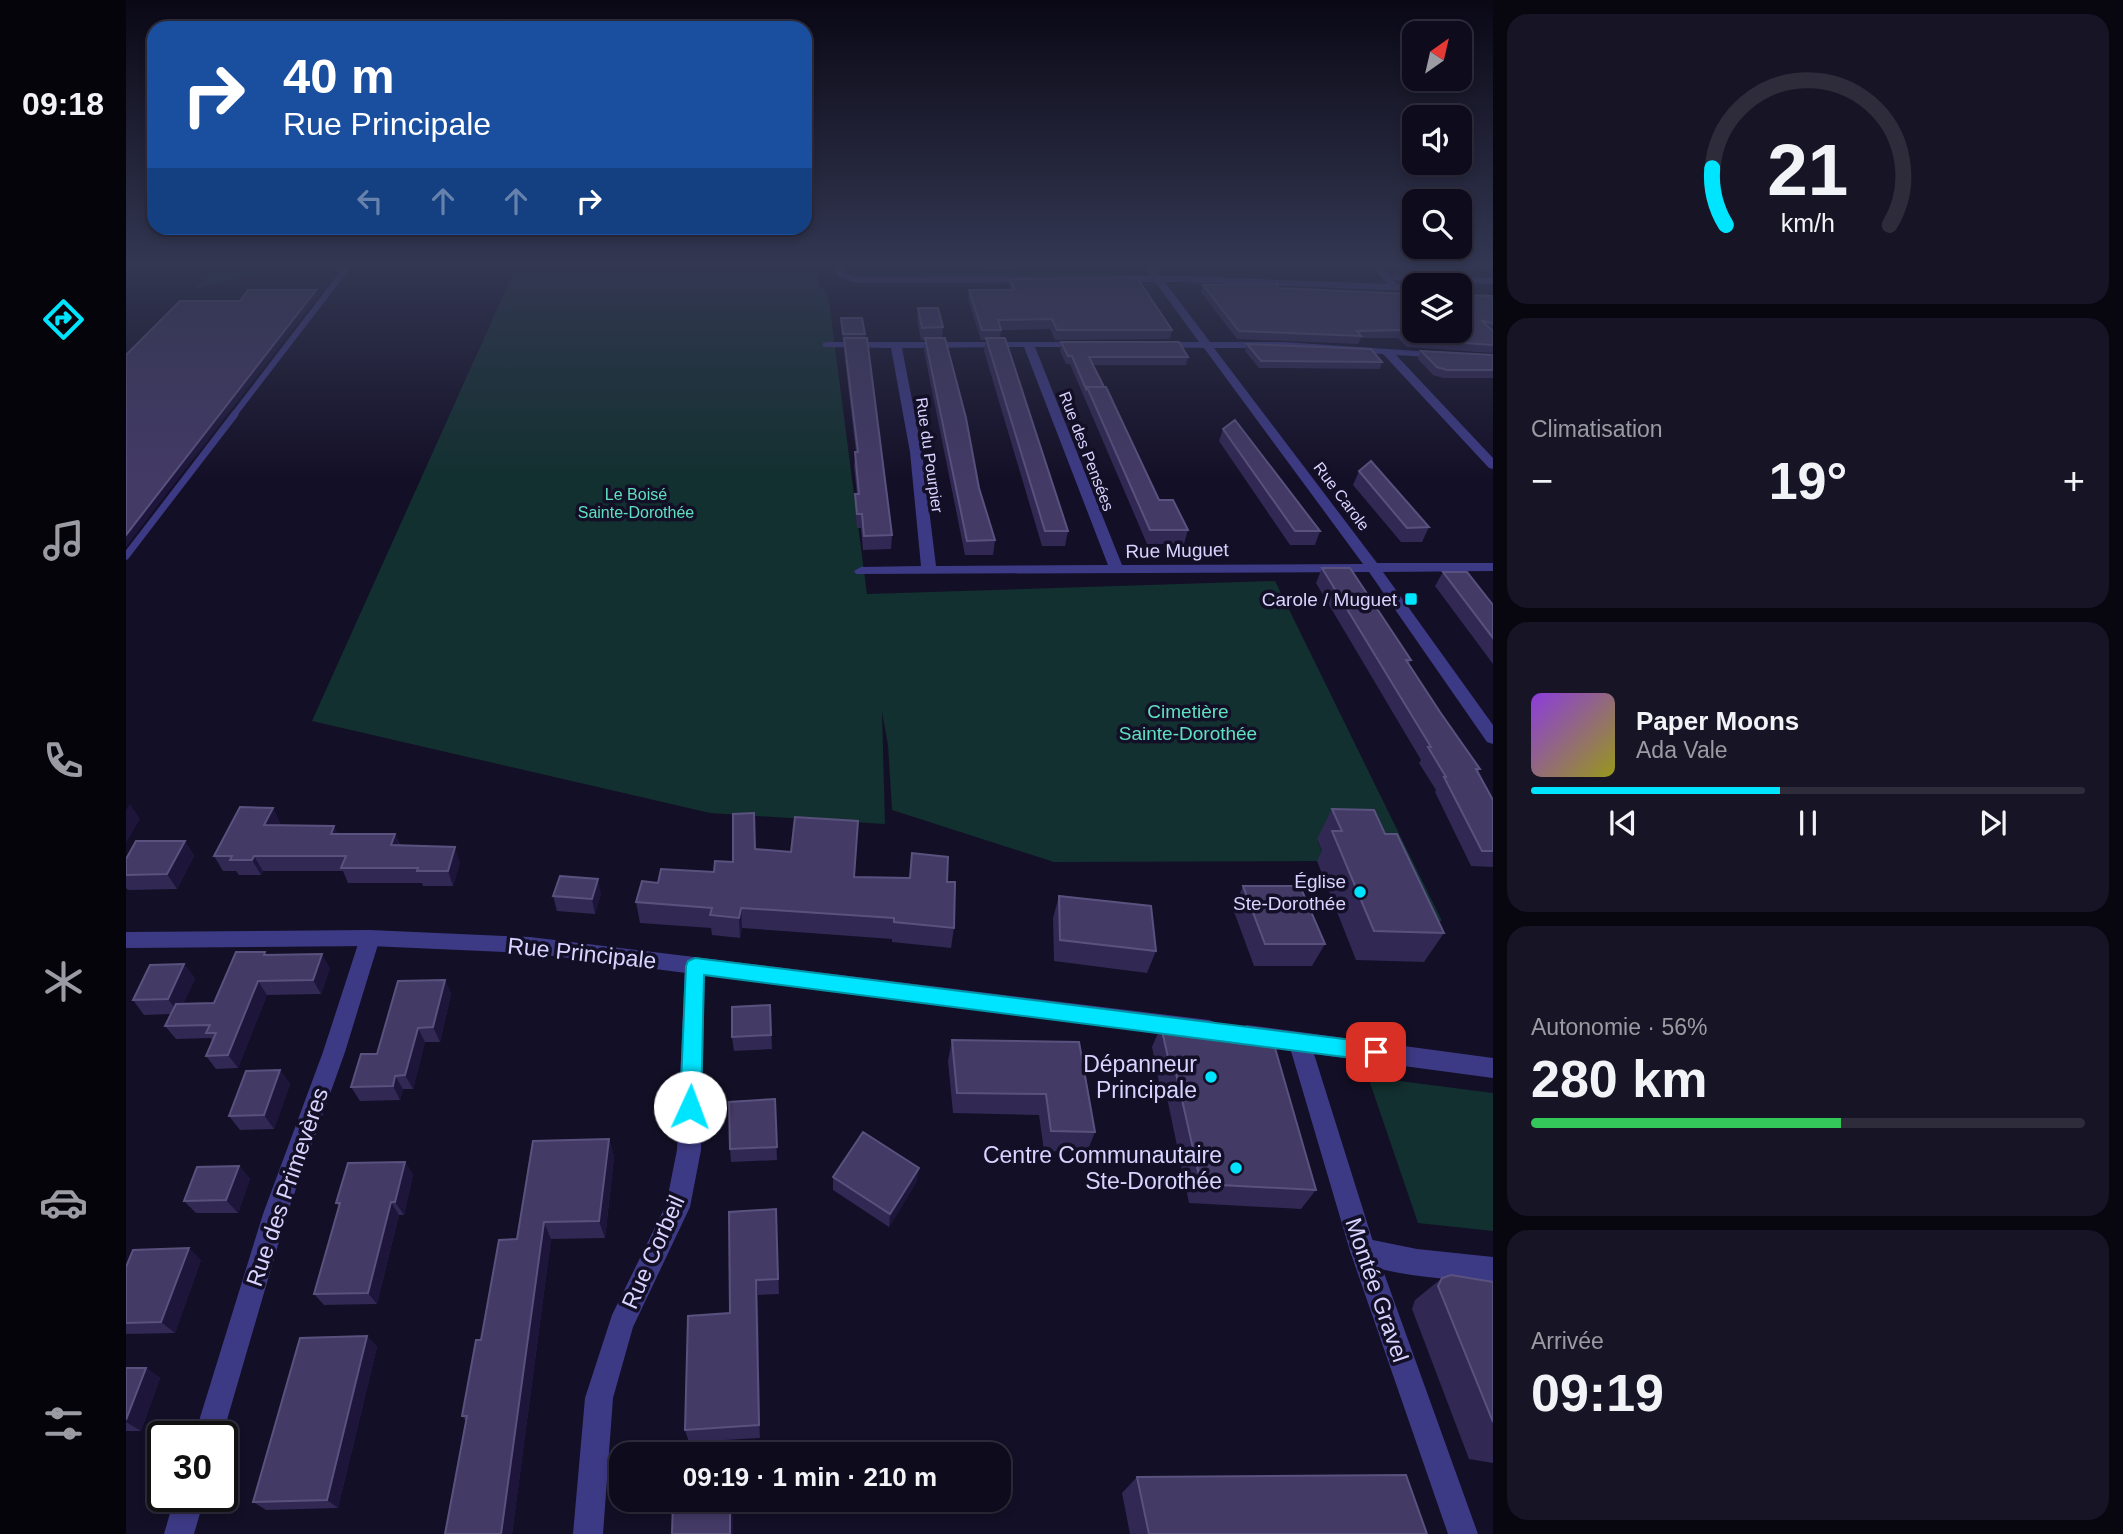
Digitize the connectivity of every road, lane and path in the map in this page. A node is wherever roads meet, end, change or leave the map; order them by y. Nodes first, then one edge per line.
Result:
1 (294, 337) edge
2 (1201, 337) edge
3 (896, 344) junction
4 (1028, 344) junction
5 (827, 345) dead end
6 (1094, 345) edge
7 (1146, 345) edge
8 (1208, 346) junction
9 (1387, 351) junction
10 (1453, 356) edge
11 (1493, 465) edge
12 (126, 556) edge
13 (1372, 566) junction
14 (1493, 567) edge
15 (929, 570) junction
16 (1117, 570) junction
17 (861, 571) dead end
18 (1493, 738) edge
19 (370, 938) junction
20 (126, 940) edge
21 (695, 966) junction
22 (1300, 1042) junction
23 (1493, 1068) edge
24 (1363, 1251) junction
25 (1493, 1270) edge
26 (213, 1421) edge
27 (185, 1512) edge
28 (179, 1534) edge
29 (588, 1534) edge
30 (1463, 1534) edge

1 - 12 lane
2 - 8 street, Rue Carole
3 - 4 street
3 - 5 street
3 - 15 street, Rue du Pourpier
4 - 6 street
4 - 16 street, Rue des Pensées
7 - 8 street
8 - 9 street
8 - 13 street, Rue Carole
9 - 10 street
9 - 11 street
13 - 14 street, Rue Muguet
13 - 16 street, Rue Muguet
13 - 18 street, Rue Carole
15 - 16 street, Rue Muguet
15 - 17 street, Rue Muguet
19 - 20 street, Rue Principale
19 - 21 street, Rue Principale
19 - 26 street, Rue des Primevères
21 - 22 street, Rue Principale
21 - 29 street, Rue Corbeil
22 - 23 street, Rue Principale
22 - 24 street, Montée Gravel
24 - 25 street
24 - 30 street, Montée Gravel
27 - 28 street

